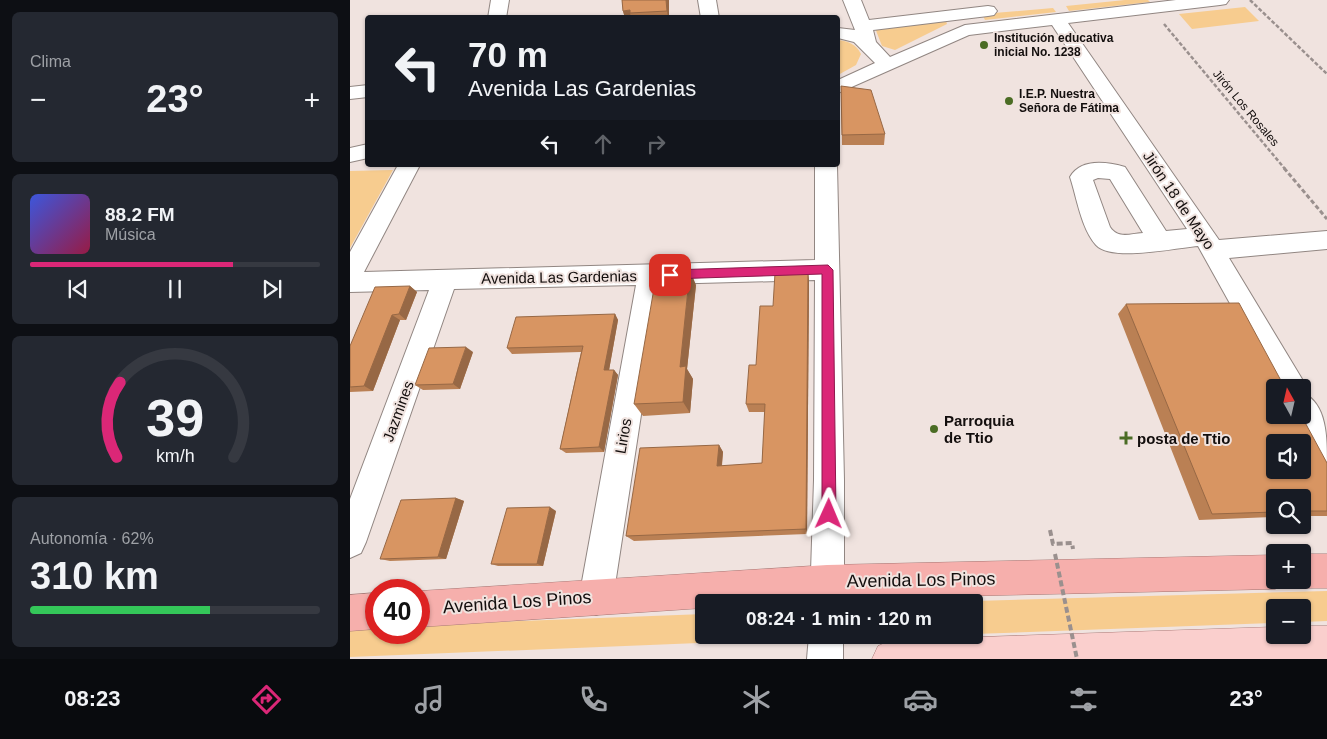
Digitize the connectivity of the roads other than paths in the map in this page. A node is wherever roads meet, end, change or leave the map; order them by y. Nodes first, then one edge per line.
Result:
1 (500, 0) edge
2 (707, 0) edge
3 (852, 0) edge
4 (1093, 0) edge
5 (1220, 0) edge
6 (1057, 7) edge
7 (962, 14) edge
8 (498, 15) edge
9 (710, 15) edge
10 (840, 33) edge
11 (865, 34) junction
12 (886, 64) junction
13 (840, 85) edge
14 (365, 91) edge
15 (350, 93) edge
16 (365, 152) edge
17 (350, 155) edge
18 (365, 160) edge
19 (350, 161) edge
20 (408, 167) edge
21 (826, 167) edge
22 (1327, 240) edge
23 (1160, 241) dead end
24 (1208, 243) junction
25 (828, 270) junction
26 (350, 275) edge
27 (650, 275) junction
28 (445, 280) junction
29 (350, 282) edge
30 (1287, 379) edge
31 (1311, 421) edge
32 (1327, 448) edge
33 (350, 542) edge
34 (1311, 571) edge
35 (1327, 571) edge
36 (1266, 572) edge
37 (827, 592) edge
38 (596, 598) junction
39 (430, 607) edge
40 (365, 612) edge
41 (350, 613) edge
42 (826, 644) edge
43 (1327, 644) edge
44 (826, 659) edge
45 (891, 659) edge

1 - 8 street
2 - 9 street
3 - 11 street
4 - 6 street
5 - 6 street
6 - 7 street
6 - 24 street, Jirón 18 de Mayo
7 - 11 street
7 - 12 street
10 - 11 street
11 - 12 street
12 - 13 street
14 - 15 street
16 - 17 street
18 - 19 street
20 - 26 street
21 - 25 street
22 - 24 street
23 - 24 street
24 - 30 street, Jirón 18 de Mayo
25 - 27 street, Avenida Las Gardenias
25 - 37 street
27 - 28 street, Avenida Las Gardenias
27 - 38 street, Lirios
28 - 29 street, Avenida Las Gardenias
28 - 33 street, Jazmines
31 - 32 street
34 - 35 highway
36 - 37 highway, Avenida Los Pinos
37 - 38 highway, Avenida Los Pinos
38 - 39 highway, Avenida Los Pinos
40 - 41 highway
42 - 44 street
43 - 45 main road

